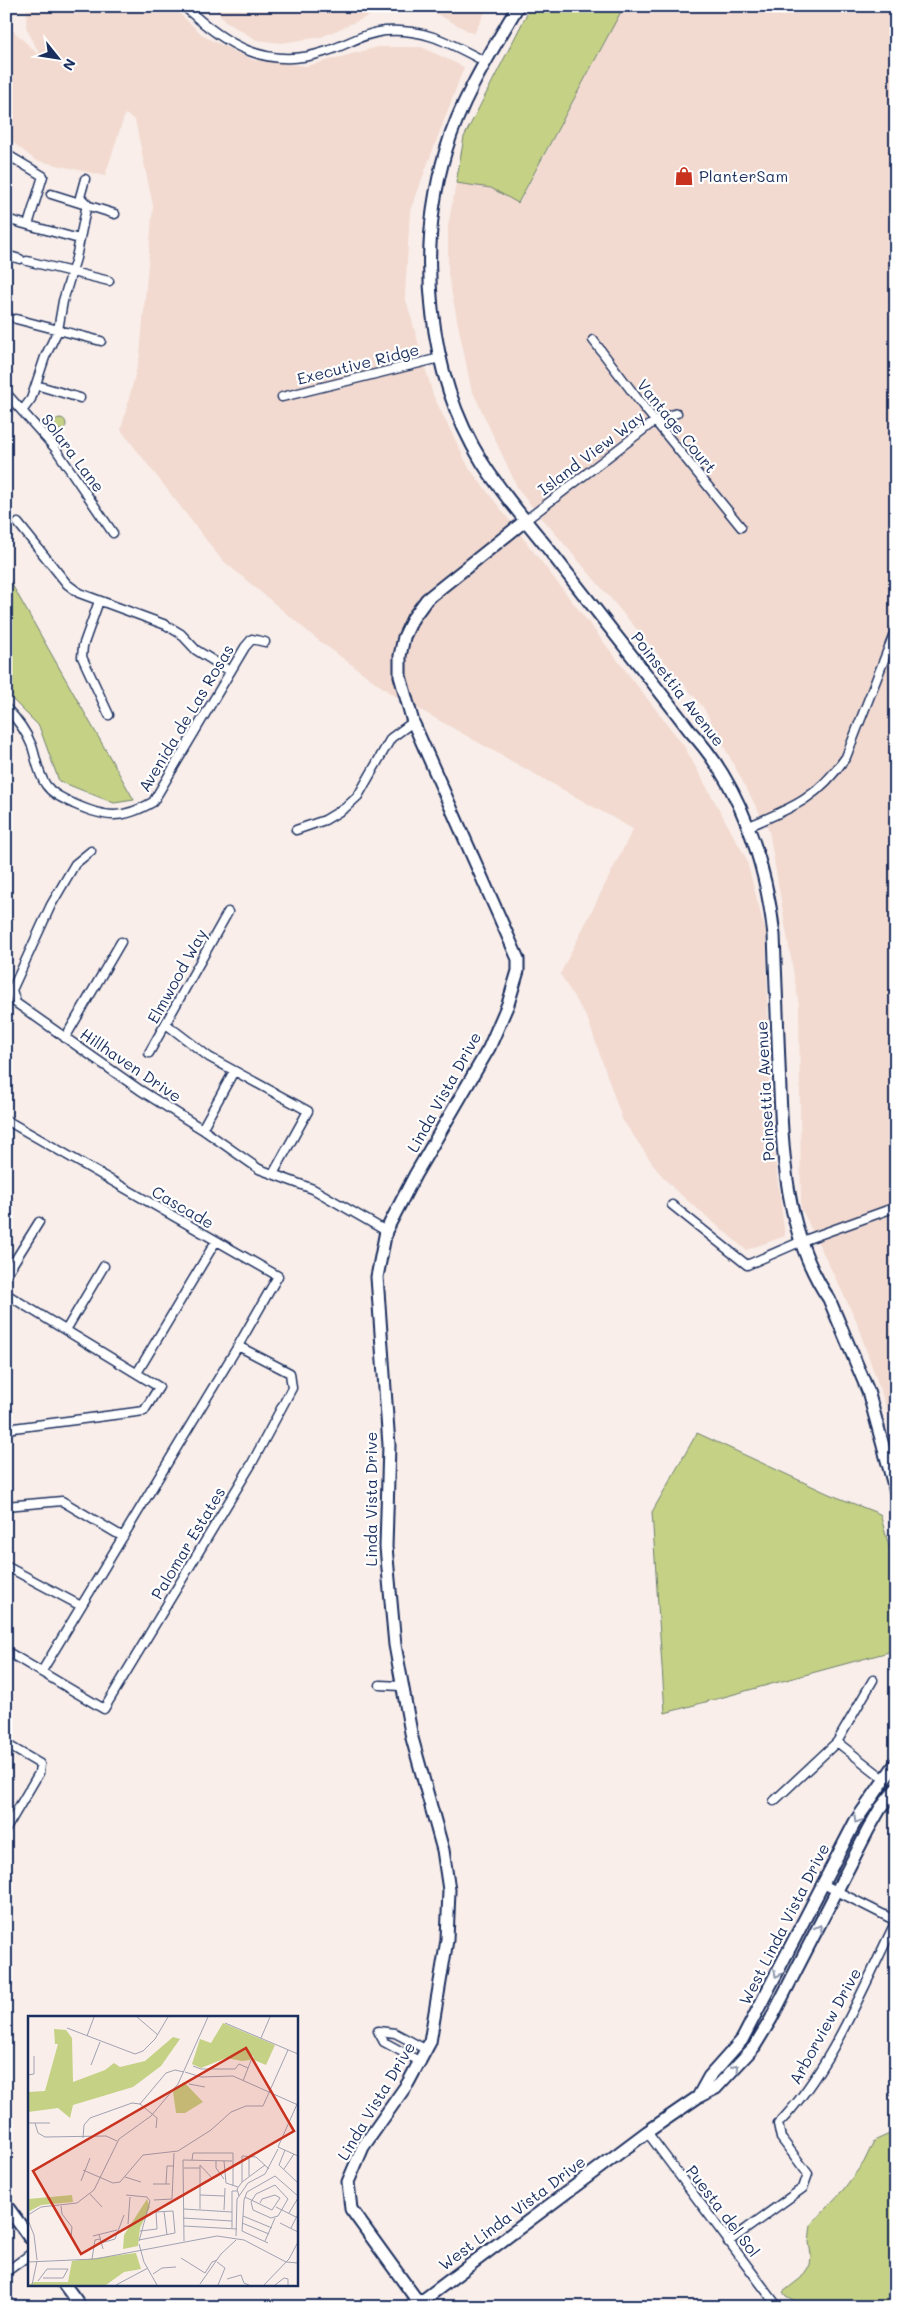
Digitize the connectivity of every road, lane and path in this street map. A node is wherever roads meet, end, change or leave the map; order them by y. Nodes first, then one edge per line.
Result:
1 (184, 6) edge
2 (518, 6) edge
3 (486, 62) junction
4 (6, 154) edge
5 (85, 180) dead end
6 (51, 194) dead end
7 (88, 204) junction
8 (115, 214) dead end
9 (6, 219) edge
10 (28, 225) junction
11 (79, 239) junction
12 (6, 255) edge
13 (72, 273) junction
14 (109, 281) dead end
15 (11, 317) edge
16 (58, 330) junction
17 (594, 340) dead end
18 (101, 341) dead end
19 (440, 358) junction
20 (36, 385) junction
21 (6, 393) edge
22 (282, 397) dead end
23 (80, 398) dead end
24 (22, 411) junction
25 (677, 413) dead end
26 (656, 420) junction
27 (526, 520) junction
28 (18, 523) dead end
29 (741, 527) dead end
30 (113, 533) dead end
31 (99, 601) junction
32 (896, 629) edge
33 (265, 642) dead end
34 (230, 671) junction
35 (6, 708) edge
36 (109, 716) dead end
37 (413, 722) junction
38 (747, 828) junction
39 (296, 830) dead end
40 (91, 851) dead end
41 (228, 912) dead end
42 (121, 942) dead end
43 (166, 1024) junction
44 (65, 1038) junction
45 (149, 1053) dead end
46 (234, 1071) junction
47 (6, 1120) edge
48 (202, 1129) junction
49 (273, 1174) junction
50 (672, 1205) dead end
51 (896, 1207) edge
52 (39, 1222) dead end
53 (386, 1231) junction
54 (216, 1241) junction
55 (802, 1241) junction
56 (104, 1266) dead end
57 (6, 1275) edge
58 (6, 1294) edge
59 (66, 1330) junction
60 (238, 1346) junction
61 (136, 1373) junction
62 (6, 1429) edge
63 (896, 1493) edge
64 (6, 1506) edge
65 (123, 1537) junction
66 (6, 1566) edge
67 (81, 1606) junction
68 (6, 1652) edge
69 (42, 1671) junction
70 (873, 1680) dead end
71 (380, 1685) dead end
72 (401, 1686) junction
73 (837, 1742) junction
74 (6, 1744) edge
75 (896, 1763) edge
76 (883, 1778) junction
77 (896, 1789) edge
78 (774, 1802) dead end
79 (6, 1830) edge
80 (823, 1884) junction
81 (838, 1893) junction
82 (896, 1921) edge
83 (427, 2050) junction
84 (421, 2062) junction
85 (698, 2097) junction
86 (647, 2132) junction
87 (6, 2205) edge
88 (28, 2236) edge
89 (728, 2242) junction
90 (28, 2256) edge
91 (6, 2272) edge
92 (65, 2286) edge
93 (418, 2305) edge
94 (81, 2307) edge
95 (778, 2307) edge

1 - 3 street
2 - 3 main road, Poinsettia Avenue
3 - 19 main road, Poinsettia Avenue
4 - 10 street
5 - 7 street
6 - 7 street
7 - 8 street
7 - 11 street
9 - 10 street
10 - 11 street
11 - 13 street
12 - 13 street
13 - 14 street
13 - 16 street
15 - 16 street
16 - 18 street
16 - 20 street
17 - 26 street, Vantage Court
19 - 22 street, Executive Ridge
19 - 27 main road, Poinsettia Avenue
20 - 23 street
20 - 24 street
21 - 24 street, Solara Lane
24 - 30 street, Solara Lane
25 - 26 street, Island View Way
26 - 27 street, Island View Way
26 - 29 street, Vantage Court
27 - 37 main road, Linda Vista Drive
27 - 38 main road, Poinsettia Avenue
28 - 31 street
31 - 34 street
31 - 36 street
32 - 38 street
33 - 34 street, Avenida de Las Rosas
34 - 35 street, Avenida de Las Rosas
37 - 39 street
37 - 53 main road, Linda Vista Drive
38 - 55 main road, Poinsettia Avenue
40 - 44 street, Hillhaven Drive
41 - 43 street, Elmwood Way
42 - 44 street
43 - 45 street, Elmwood Way
43 - 46 street
44 - 48 street, Hillhaven Drive
46 - 48 street
46 - 49 street
47 - 54 street, Cascade
48 - 49 street, Hillhaven Drive
49 - 53 street, Hillhaven Drive
50 - 55 street
51 - 55 street
52 - 57 street
53 - 72 main road, Linda Vista Drive
54 - 60 street, Cascade
54 - 61 street
55 - 63 main road, Poinsettia Avenue
56 - 59 street
58 - 59 street
59 - 61 street
60 - 65 street
60 - 69 street, Palomar Estates
61 - 62 street
64 - 65 street
65 - 67 street
66 - 67 street
67 - 69 street
68 - 69 street
70 - 73 street
71 - 72 street
72 - 83 main road, Linda Vista Drive
73 - 76 street
73 - 78 street
74 - 79 street
75 - 76 main road, West Linda Vista Drive
76 -> 80 main road, West Linda Vista Drive
77 - 81 main road, West Linda Vista Drive
80 - 81 street, Arborview Drive
80 -> 85 main road, West Linda Vista Drive
81 - 82 street, Arborview Drive
85 -> 81 main road, West Linda Vista Drive
82 - 89 street, Arborview Drive
83 - 84 main road, Linda Vista Drive
83 - 84 street
84 - 93 main road, Linda Vista Drive
85 - 86 main road, West Linda Vista Drive
86 - 89 street, Puesta del Sol
86 - 93 main road, West Linda Vista Drive
87 - 88 main road
89 - 95 street, Puesta del Sol
90 - 91 street
92 - 94 main road

